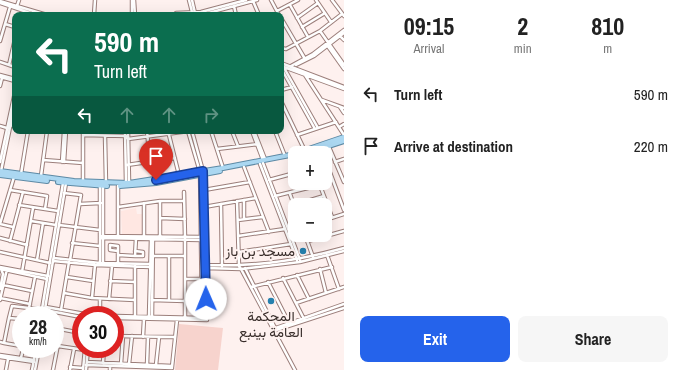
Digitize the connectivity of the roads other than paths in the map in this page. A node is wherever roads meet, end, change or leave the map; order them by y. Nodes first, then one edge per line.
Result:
1 (19, 0) edge
2 (95, 0) edge
3 (133, 0) edge
4 (191, 0) edge
5 (230, 0) edge
6 (246, 0) edge
7 (257, 0) edge
8 (271, 0) edge
9 (298, 0) edge
10 (332, 0) edge
11 (253, 1) edge
12 (0, 2) edge
13 (317, 2) edge
14 (233, 3) edge
15 (290, 5) junction
16 (10, 6) junction
17 (17, 6) junction
18 (277, 11) joint
19 (27, 12) edge
20 (37, 12) edge
21 (94, 12) edge
22 (134, 12) edge
23 (192, 12) edge
24 (196, 12) edge
25 (209, 12) edge
26 (258, 12) edge
27 (325, 13) junction
28 (343, 15) edge
29 (297, 18) junction
30 (331, 22) junction
31 (284, 23) edge
32 (5, 24) junction
33 (12, 26) edge
34 (302, 27) junction
35 (320, 31) junction
36 (344, 31) edge
37 (340, 36) junction
38 (308, 37) junction
39 (344, 40) edge
40 (0, 41) edge
41 (295, 43) junction
42 (328, 45) junction
43 (284, 49) edge
44 (12, 52) edge
45 (11, 55) joint
46 (304, 59) junction
47 (0, 62) edge
48 (284, 63) edge
49 (8, 65) junction
50 (12, 66) edge
51 (291, 66) junction
52 (344, 66) edge
53 (284, 68) edge
54 (344, 70) edge
55 (284, 71) edge
56 (305, 75) junction
57 (1, 77) edge
58 (12, 79) edge
59 (0, 86) edge
60 (293, 87) junction
61 (344, 88) edge
62 (284, 89) edge
63 (321, 99) junction
64 (12, 106) edge
65 (340, 107) junction
66 (344, 108) edge
67 (284, 110) edge
68 (344, 113) edge
69 (12, 117) edge
70 (336, 122) junction
71 (344, 124) edge
72 (10, 125) junction
73 (0, 126) edge
74 (339, 127) junction
75 (7, 128) junction
76 (316, 128) junction
77 (28, 134) edge
78 (46, 134) edge
79 (65, 134) edge
80 (126, 134) edge
81 (158, 134) edge
82 (169, 134) edge
83 (189, 134) edge
84 (193, 134) edge
85 (212, 134) edge
86 (233, 134) edge
87 (254, 134) edge
88 (276, 134) edge
89 (83, 135) joint
90 (297, 135) junction
91 (104, 136) junction
92 (148, 136) junction
93 (344, 136) edge
94 (127, 138) junction
95 (344, 141) edge
96 (258, 144) junction
97 (238, 146) junction
98 (303, 146) edge
99 (320, 146) edge
100 (332, 146) edge
101 (217, 149) junction
102 (1, 152) edge
103 (288, 155) edge
104 (332, 155) edge
105 (285, 156) junction
106 (288, 156) edge
107 (175, 158) junction
108 (344, 159) edge
109 (43, 160) junction
110 (0, 162) edge
111 (63, 162) junction
112 (150, 162) junction
113 (263, 162) junction
114 (335, 162) junction
115 (83, 163) junction
116 (127, 165) junction
117 (244, 167) junction
118 (222, 168) junction
119 (202, 173) junction
120 (0, 174) edge
121 (21, 174) junction
122 (179, 176) junction
123 (288, 176) edge
124 (14, 177) junction
125 (41, 177) junction
126 (332, 178) edge
127 (268, 180) junction
128 (83, 182) junction
129 (131, 182) junction
130 (250, 182) junction
131 (344, 182) edge
132 (64, 183) junction
133 (125, 183) junction
134 (103, 185) junction
135 (118, 186) junction
136 (10, 190) junction
137 (204, 190) junction
138 (302, 190) edge
139 (322, 190) edge
140 (23, 192) junction
141 (184, 192) dead end
142 (64, 193) junction
143 (290, 194) junction
144 (275, 196) junction
145 (324, 196) joint
146 (256, 198) junction
147 (291, 198) edge
148 (319, 198) edge
149 (244, 200) junction
150 (160, 201) junction
151 (184, 201) junction
152 (237, 201) junction
153 (144, 202) junction
154 (101, 203) junction
155 (80, 204) junction
156 (221, 204) junction
157 (19, 205) junction
158 (118, 207) junction
159 (204, 207) junction
160 (33, 208) junction
161 (45, 209) junction
162 (344, 210) edge
163 (58, 211) junction
164 (344, 214) edge
165 (263, 217) junction
166 (332, 217) edge
167 (160, 218) junction
168 (184, 219) junction
169 (244, 219) junction
170 (238, 220) junction
171 (31, 221) junction
172 (43, 223) junction
173 (0, 224) edge
174 (58, 225) junction
175 (75, 226) junction
176 (13, 227) junction
177 (285, 229) junction
178 (100, 230) junction
179 (344, 231) edge
180 (269, 232) junction
181 (332, 234) edge
182 (118, 235) junction
183 (144, 236) junction
184 (160, 236) junction
185 (238, 236) junction
186 (102, 237) junction
187 (0, 238) edge
188 (136, 238) junction
189 (185, 238) junction
190 (152, 239) junction
191 (201, 239) junction
192 (10, 241) junction
193 (308, 242) edge
194 (72, 243) junction
195 (291, 244) junction
196 (27, 245) junction
197 (100, 246) junction
198 (118, 251) dead end
199 (135, 251) junction
200 (344, 251) edge
201 (0, 252) edge
202 (239, 252) junction
203 (118, 255) junction
204 (327, 255) junction
205 (135, 256) junction
206 (153, 256) junction
207 (169, 256) junction
208 (185, 256) junction
209 (313, 256) junction
210 (24, 258) junction
211 (37, 260) junction
212 (52, 260) junction
213 (70, 261) junction
214 (298, 261) junction
215 (118, 264) junction
216 (95, 265) junction
217 (102, 265) junction
218 (150, 265) junction
219 (112, 266) junction
220 (135, 266) junction
221 (205, 266) junction
222 (222, 266) junction
223 (245, 267) junction
224 (332, 267) junction
225 (0, 268) edge
226 (240, 268) junction
227 (320, 269) junction
228 (6, 270) junction
229 (22, 272) junction
230 (297, 275) junction
231 (67, 276) junction
232 (35, 277) junction
233 (48, 277) junction
234 (283, 278) junction
235 (202, 279) junction
236 (185, 280) junction
237 (93, 281) junction
238 (110, 281) junction
239 (135, 282) junction
240 (268, 282) junction
241 (3, 285) junction
242 (252, 287) junction
243 (344, 287) edge
244 (0, 289) edge
245 (339, 289) junction
246 (32, 291) junction
247 (64, 293) junction
248 (326, 293) junction
249 (92, 298) junction
250 (0, 299) edge
251 (100, 299) junction
252 (109, 299) junction
253 (309, 299) junction
254 (135, 300) junction
255 (152, 300) junction
256 (169, 300) junction
257 (13, 301) junction
258 (185, 301) junction
259 (296, 303) junction
260 (344, 304) edge
261 (12, 306) joint
262 (30, 306) joint
263 (44, 306) edge
264 (44, 306) edge
265 (62, 306) edge
266 (100, 306) edge
267 (344, 308) edge
268 (135, 316) junction
269 (151, 316) junction
270 (124, 317) edge
271 (185, 317) junction
272 (9, 318) junction
273 (12, 318) edge
274 (124, 318) edge
275 (144, 319) junction
276 (202, 319) junction
277 (304, 319) junction
278 (177, 320) junction
279 (290, 324) junction
280 (274, 329) junction
281 (124, 336) edge
282 (132, 336) junction
283 (144, 337) junction
284 (148, 337) junction
285 (159, 337) junction
286 (175, 337) junction
287 (2, 343) edge
288 (12, 345) edge
289 (0, 356) edge
290 (12, 357) edge
291 (8, 358) junction
292 (21, 358) edge
293 (35, 358) edge
294 (36, 358) edge
295 (55, 358) edge
296 (72, 358) edge
297 (85, 358) edge
298 (87, 358) edge
299 (103, 358) edge
300 (121, 358) edge
301 (34, 361) junction
302 (87, 363) junction
303 (103, 363) junction
304 (121, 364) junction
305 (147, 365) junction
306 (156, 365) junction
307 (110, 366) junction
308 (128, 367) edge
309 (70, 368) edge
310 (172, 368) edge
311 (84, 369) edge
312 (6, 370) edge
313 (34, 370) edge
314 (52, 370) edge
315 (110, 370) edge
316 (295, 370) edge

1 - 17 street
2 - 21 street
3 - 22 street
4 - 23 street
5 - 14 street
6 - 14 street
7 - 11 street
8 - 18 street
9 - 15 street
10 - 28 street
11 - 14 street
11 - 26 street
12 - 16 street
12 - 17 street
13 - 27 street
13 - 29 street
14 - 24 street
14 - 25 street
15 - 18 street
15 - 29 street
16 - 19 street
16 - 32 street
17 - 20 street
27 - 30 street
27 - 34 street
28 - 30 street
29 - 34 street
30 - 35 street
31 - 41 street
32 - 33 street
32 - 40 street
34 - 38 street
35 - 38 street
35 - 42 street
36 - 37 street
36 - 42 street
37 - 39 street
37 - 42 street
38 - 41 street
41 - 43 street
41 - 46 street
42 - 46 street
42 - 51 street
42 - 52 street
42 - 54 street
44 - 45 street
45 - 49 street
46 - 51 street
47 - 49 street
48 - 51 street
49 - 50 street
51 - 61 street
53 - 56 street
55 - 60 street
56 - 61 street
56 - 63 street
57 - 58 street
57 - 59 street
60 - 62 street
60 - 76 street
63 - 65 street
63 - 70 street
64 - 75 street
65 - 66 street
65 - 68 street
67 - 90 street
69 - 72 street
70 - 74 street
70 - 76 street
71 - 74 street
72 - 75 street
72 - 120 street
73 - 75 street
74 - 93 street
75 - 102 street
76 - 90 street
77 - 121 street
78 - 109 street
79 - 111 street
80 - 94 street
81 - 92 street
82 - 107 street
83 - 119 street
84 - 119 street
85 - 101 street
86 - 97 street
87 - 96 street
88 - 105 street
89 - 91 street
89 - 115 street
90 - 98 street
91 - 94 street
91 - 134 street
92 - 94 street
92 - 112 street
93 - 99 main road
94 - 116 street
95 - 100 main road
96 - 97 street
96 - 113 street
97 - 101 street
101 - 118 street
102 - 110 street
103 - 105 main road
104 - 114 street
105 - 113 main road
106 - 113 main road
107 - 112 street
107 - 122 street
108 - 114 street
109 - 111 street
109 - 125 street
111 - 115 street
112 - 116 street
113 - 117 main road
113 - 118 main road
113 - 127 street
114 - 131 street
115 - 128 street
116 - 129 street
116 - 133 street
117 - 119 main road
117 - 130 street
118 - 119 main road
119 - 122 main road
119 - 135 main road
119 - 137 street
119 - 191 street
120 - 121 main road
120 - 124 main road
121 - 125 main road
122 - 129 main road
123 - 127 street
124 - 132 main road
124 - 136 street
125 - 128 main road
126 - 162 street
127 - 144 street
127 - 177 street
128 - 134 main road
129 - 133 main road
130 - 137 street
130 - 146 street
132 - 134 main road
132 - 142 street
132 - 163 street
133 - 134 main road
134 - 135 main road
134 - 154 street
134 - 186 street
135 - 158 street
136 - 140 street
136 - 173 street
137 - 159 street
138 - 143 street
139 - 145 street
140 - 157 street
140 - 161 street
141 - 151 street
142 - 155 street
142 - 174 street
143 - 144 street
143 - 147 street
144 - 214 street
145 - 148 street
146 - 149 street
146 - 165 street
149 - 152 street
149 - 169 street
150 - 151 street
150 - 153 street
150 - 167 street
151 - 168 street
152 - 156 street
152 - 170 street
153 - 158 street
153 - 183 street
154 - 155 street
154 - 178 street
155 - 175 street
156 - 159 street
156 - 222 street
157 - 160 street
157 - 176 street
158 - 182 street
159 - 221 street
160 - 161 street
160 - 171 street
161 - 163 street
163 - 174 street
164 - 166 street
165 - 169 street
165 - 180 street
167 - 168 street
167 - 184 street
168 - 189 street
169 - 170 street
170 - 185 street
171 - 172 street
171 - 196 street
172 - 174 street
172 - 211 street
173 - 176 street
174 - 175 street
174 - 212 street
174 - 212 street
175 - 178 street
175 - 194 street
176 - 192 street
177 - 180 street
177 - 195 street
178 - 186 street
179 - 181 street
180 - 185 street
182 - 183 street
182 - 186 street
183 - 184 street
184 - 189 street
185 - 202 street
186 - 188 street
186 - 197 street
186 - 217 street
187 - 192 street
188 - 190 street
188 - 199 street
189 - 190 street
189 - 191 street
189 - 208 street
190 - 206 street
190 - 218 street
191 - 235 street
192 - 196 street
193 - 209 street
194 - 197 street
194 - 213 street
195 - 202 street
195 - 214 street
196 - 210 street
197 - 217 street
198 - 203 street
199 - 205 street
199 - 205 street
200 - 204 street
200 - 209 street
201 - 210 street
202 - 226 street
203 - 205 street
203 - 215 street
204 - 214 street
204 - 224 street
206 - 207 street
206 - 255 street
207 - 208 street
207 - 256 street
208 - 236 street
209 - 214 street
210 - 211 street
210 - 229 street
211 - 212 street
212 - 213 street
212 - 233 street
212 - 263 street
213 - 216 street
213 - 217 street
213 - 231 street
214 - 223 street
215 - 217 street
215 - 218 street
216 - 217 street
216 - 237 street
217 - 219 street
218 - 220 street
218 - 269 street
219 - 220 street
219 - 238 street
220 - 239 street
221 - 222 street
221 - 226 street
221 - 276 street
222 - 226 street
223 - 226 street
223 - 242 street
224 - 227 street
224 - 245 street
225 - 228 street
225 - 244 street
226 - 242 street
227 - 230 street
227 - 248 street
228 - 229 street
228 - 232 street
228 - 241 street
229 - 233 street
230 - 234 street
230 - 253 street
231 - 237 street
231 - 247 street
232 - 233 street
232 - 246 street
233 - 264 street
234 - 240 street
234 - 259 street
235 - 236 street
235 - 276 street
236 - 258 street
237 - 249 street
238 - 239 street
238 - 252 street
239 - 254 street
240 - 242 street
240 - 279 street
241 - 246 street
241 - 250 street
242 - 280 street
243 - 245 street
245 - 248 street
246 - 262 street
247 - 249 street
247 - 265 street
248 - 253 street
249 - 251 street
250 - 257 street
251 - 252 street
251 - 266 street
252 - 254 street
253 - 259 street
254 - 268 street
255 - 256 street
255 - 269 street
256 - 258 street
257 - 261 street
257 - 262 street
258 - 271 street
259 - 277 street
260 - 277 street
261 - 272 street
267 - 277 street
268 - 269 street
268 - 270 street
269 - 271 street
271 - 276 street
272 - 273 street
272 - 287 street
274 - 275 street
275 - 278 street
275 - 283 street
276 - 278 street
277 - 279 street
278 - 286 street
279 - 280 street
280 - 316 street
281 - 282 street
282 - 283 street
282 - 308 street
283 - 284 street
284 - 285 street
284 - 305 street
285 - 286 street
285 - 306 street
286 - 310 street
287 - 288 street
289 - 290 street
289 - 291 street
291 - 301 street
291 - 312 street
292 - 301 street
293 - 301 street
294 - 313 street
295 - 314 street
296 - 309 street
297 - 311 street
298 - 302 street
299 - 303 street
300 - 304 street
301 - 313 street
302 - 303 street
302 - 307 street
302 - 311 street
303 - 304 street
304 - 308 street
305 - 306 street
305 - 308 street
306 - 310 street
307 - 308 street
307 - 315 street
308 - 310 street
309 - 311 street

